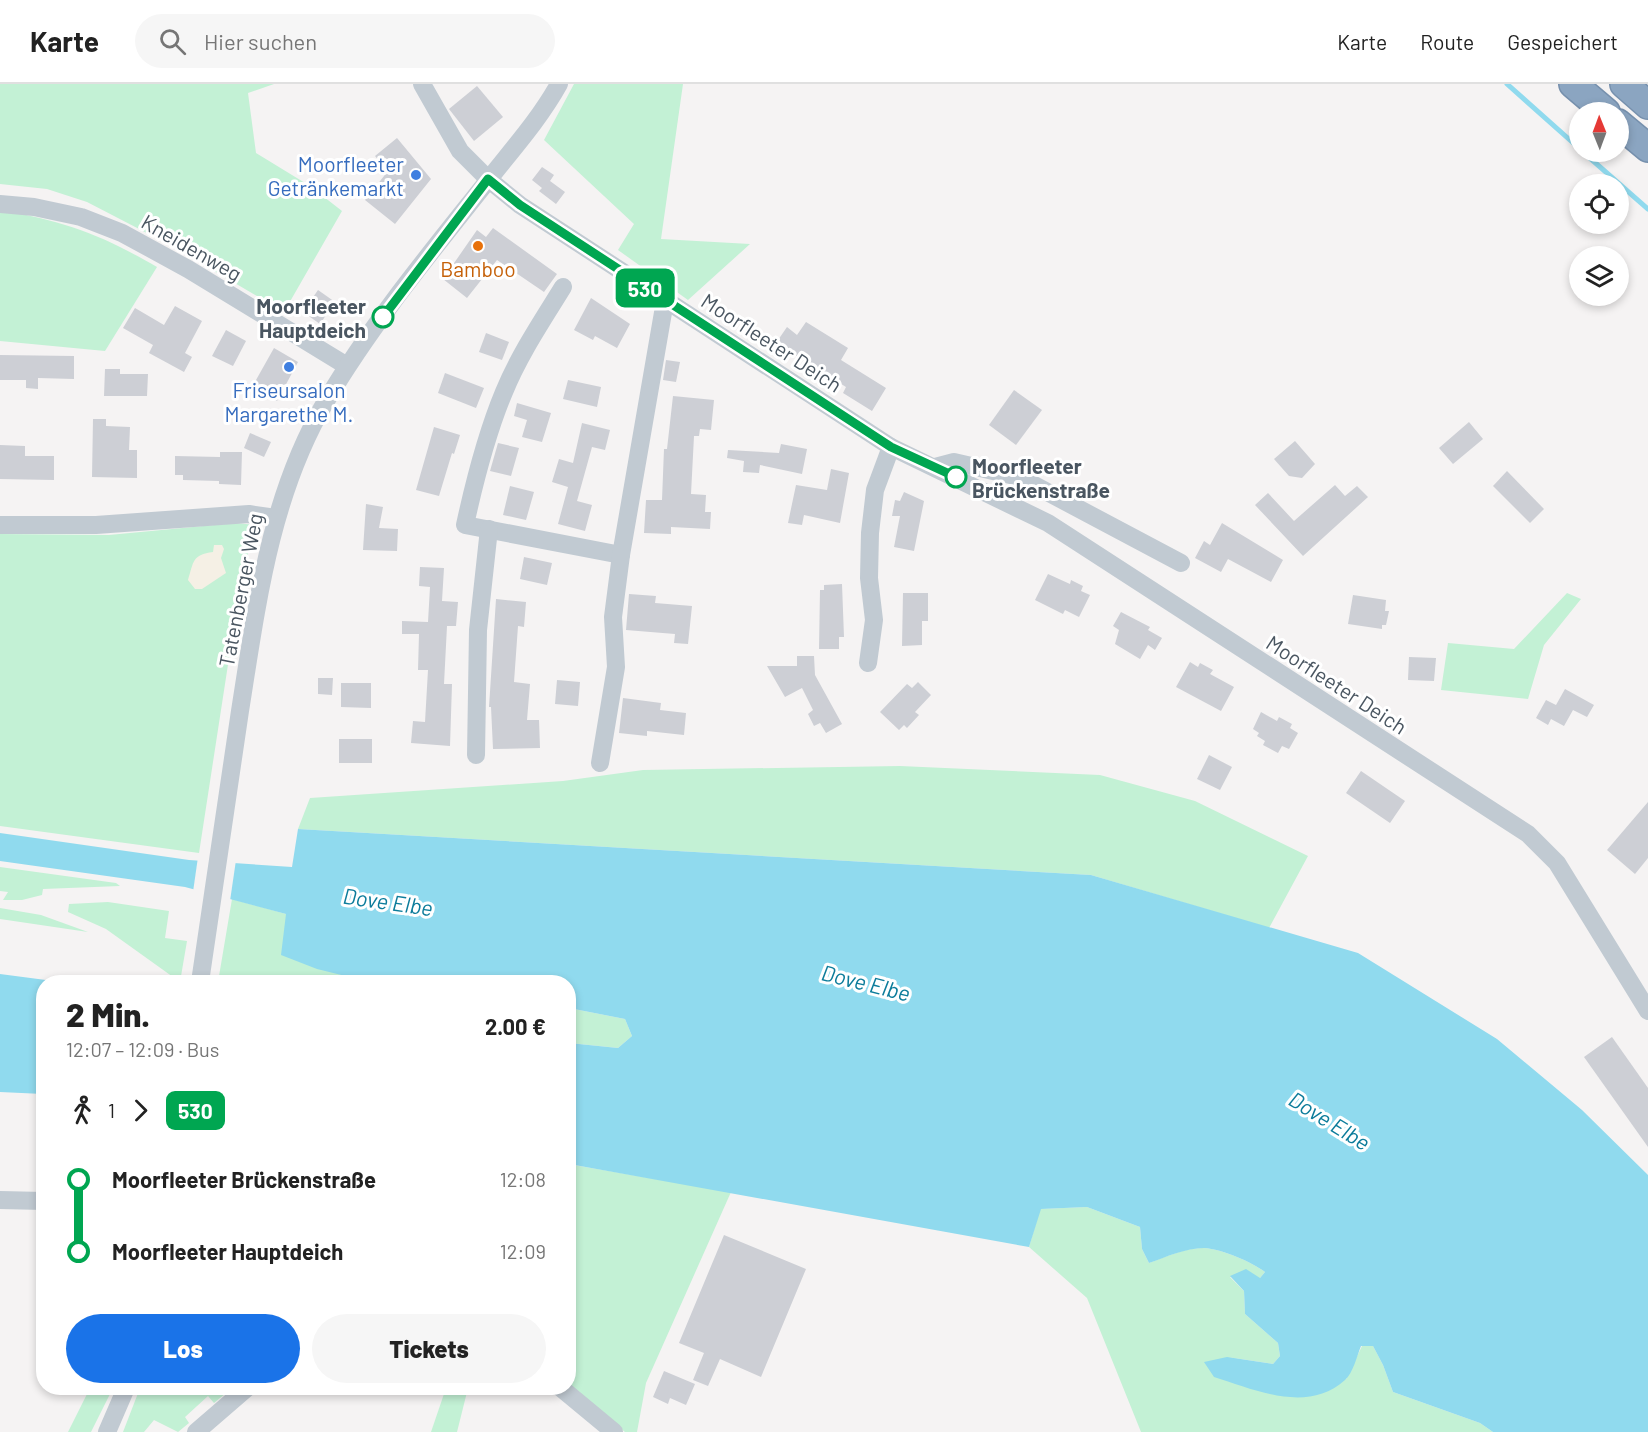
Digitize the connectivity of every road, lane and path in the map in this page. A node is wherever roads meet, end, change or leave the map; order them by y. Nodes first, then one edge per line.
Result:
1 (422, 84) edge
2 (559, 84) edge
3 (1573, 84) edge
4 (1623, 84) edge
5 (1594, 102) edge
6 (1648, 105) edge
7 (1629, 132) edge
8 (1648, 148) edge
9 (488, 179) junction
10 (0, 204) edge
11 (563, 287) dead end
12 (665, 301) junction
13 (347, 366) junction
14 (891, 447) junction
15 (936, 467) junction
16 (276, 518) junction
17 (0, 525) edge
18 (489, 529) junction
19 (621, 555) junction
20 (1181, 563) dead end
21 (868, 663) dead end
22 (476, 755) dead end
23 (600, 763) dead end
24 (201, 975) edge
25 (1648, 1011) edge
26 (0, 1200) edge
27 (36, 1201) edge
28 (123, 1395) edge
29 (239, 1395) edge
30 (569, 1395) edge
31 (107, 1432) edge
32 (196, 1432) edge
33 (614, 1432) edge

1 - 9 street, Moorfleeter Deich
2 - 9 street, Tatenberger Weg
3 - 5 highway
4 - 6 highway
7 - 8 highway
9 - 12 street, Moorfleeter Deich
9 - 13 street, Tatenberger Weg
10 - 13 street, Kneidenweg
11 - 18 street
12 - 14 street, Moorfleeter Deich
12 - 19 street
13 - 16 street, Tatenberger Weg
14 - 15 street, Moorfleeter Deich
14 - 21 street
15 - 20 street, Moorfleeter Deich
15 - 25 street, Moorfleeter Deich
16 - 17 street
16 - 24 street, Tatenberger Weg
18 - 19 street
18 - 22 street
19 - 23 street
26 - 27 street
28 - 31 street
29 - 32 street
30 - 33 street

